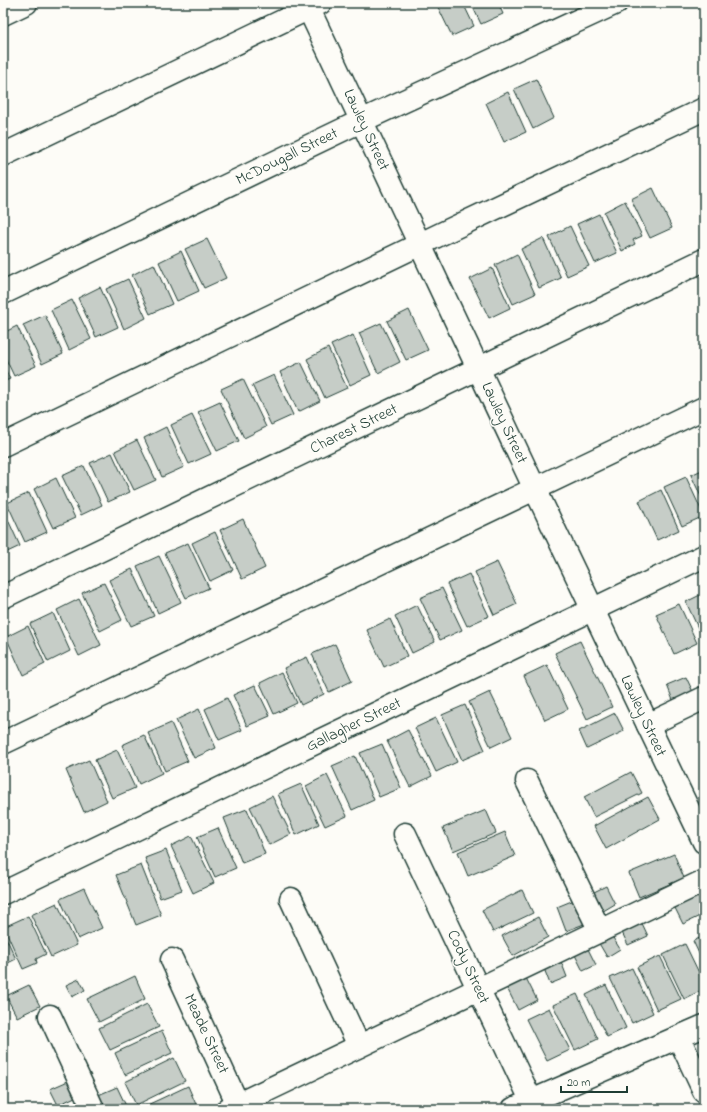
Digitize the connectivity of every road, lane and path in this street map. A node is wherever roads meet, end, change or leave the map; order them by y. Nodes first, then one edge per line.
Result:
1 (616, 3) edge
2 (23, 4) edge
3 (312, 5) edge
4 (3, 14) edge
5 (704, 109) edge
6 (362, 121) junction
7 (3, 155) edge
8 (420, 244) junction
9 (704, 260) edge
10 (3, 293) edge
11 (478, 369) junction
12 (704, 408) edge
13 (3, 445) edge
14 (535, 489) junction
15 (704, 556) edge
16 (3, 597) edge
17 (593, 610) junction
18 (704, 698) edge
19 (648, 725) junction
20 (3, 743) edge
21 (528, 780) dead end
22 (405, 834) dead end
23 (704, 842) edge
24 (704, 881) edge
25 (3, 893) edge
26 (291, 899) dead end
27 (600, 931) junction
28 (172, 960) dead end
29 (479, 989) junction
30 (50, 1016) dead end
31 (704, 1026) edge
32 (679, 1038) junction
33 (359, 1046) junction
34 (704, 1091) edge
35 (522, 1105) edge
36 (235, 1108) edge
37 (93, 1109) edge

1 - 6 street, McDougall Street
2 - 4 street
3 - 6 street, Lawley Street
3 - 7 street
5 - 8 street
6 - 8 street, Lawley Street
6 - 10 street, McDougall Street
8 - 11 street, Lawley Street
8 - 13 street
9 - 11 street, Charest Street
11 - 14 street, Lawley Street
11 - 16 street, Charest Street
12 - 14 street
14 - 17 street, Lawley Street
14 - 20 street
15 - 17 street, Gallagher Street
17 - 19 street, Lawley Street
17 - 25 street, Gallagher Street
18 - 19 street
19 - 23 street, Lawley Street
21 - 27 street
22 - 29 street, Cody Street
24 - 27 street
26 - 33 street
27 - 29 street
28 - 36 street, Meade Street
29 - 33 street
29 - 35 street, Cody Street
30 - 37 street
31 - 32 street
32 - 34 street
32 - 35 street
33 - 36 street

